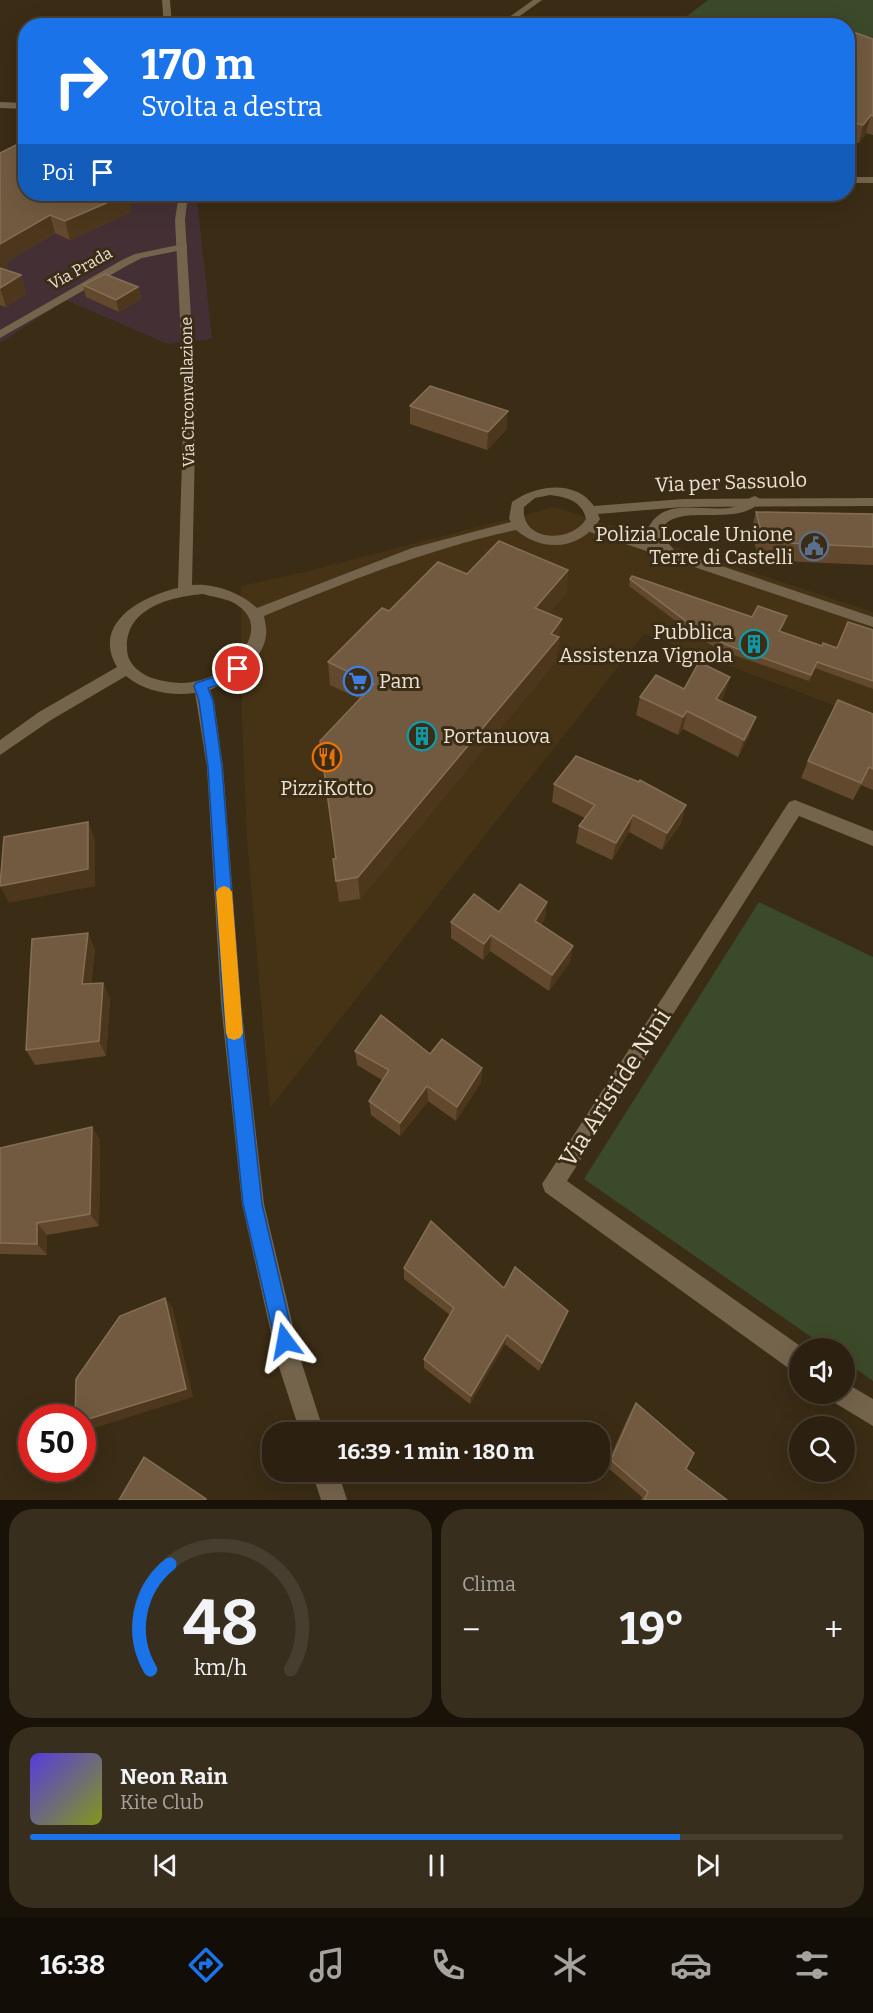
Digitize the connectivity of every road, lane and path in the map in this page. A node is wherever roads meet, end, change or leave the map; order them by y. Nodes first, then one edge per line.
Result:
1 (166, 0) edge
2 (538, 0) edge
3 (167, 18) edge
4 (512, 18) edge
5 (0, 105) edge
6 (18, 106) edge
7 (855, 180) edge
8 (873, 180) edge
9 (182, 201) edge
10 (183, 247) junction
11 (0, 335) edge
12 (755, 501) junction
13 (873, 502) edge
14 (591, 510) junction
15 (519, 525) junction
16 (589, 527) junction
17 (667, 552) junction
18 (185, 590) junction
19 (255, 614) junction
20 (873, 622) edge
21 (126, 669) junction
22 (201, 686) junction
23 (0, 748) edge
24 (873, 839) edge
25 (789, 1353) edge
26 (855, 1402) edge
27 (873, 1414) edge
28 (309, 1422) edge
29 (328, 1482) edge
30 (334, 1500) edge

1 - 3 main road
2 - 4 main road
5 - 6 main road
7 - 8 main road
9 - 10 main road, Via Circonvallazione
10 - 11 main road, Via Prada
10 - 18 main road, Via Circonvallazione
12 - 13 main road, Via per Sassuolo
12 - 14 main road, Via per Sassuolo
12 - 17 main road
14 - 15 main road
14 - 16 main road
15 - 16 main road
15 - 19 main road
16 - 17 main road
17 - 20 main road
18 - 19 main road
18 - 21 main road
19 - 22 main road
21 - 22 main road
21 - 23 main road
22 - 28 main road
24 - 25 main road, Via Aristide Nini
26 - 27 main road
29 - 30 main road

